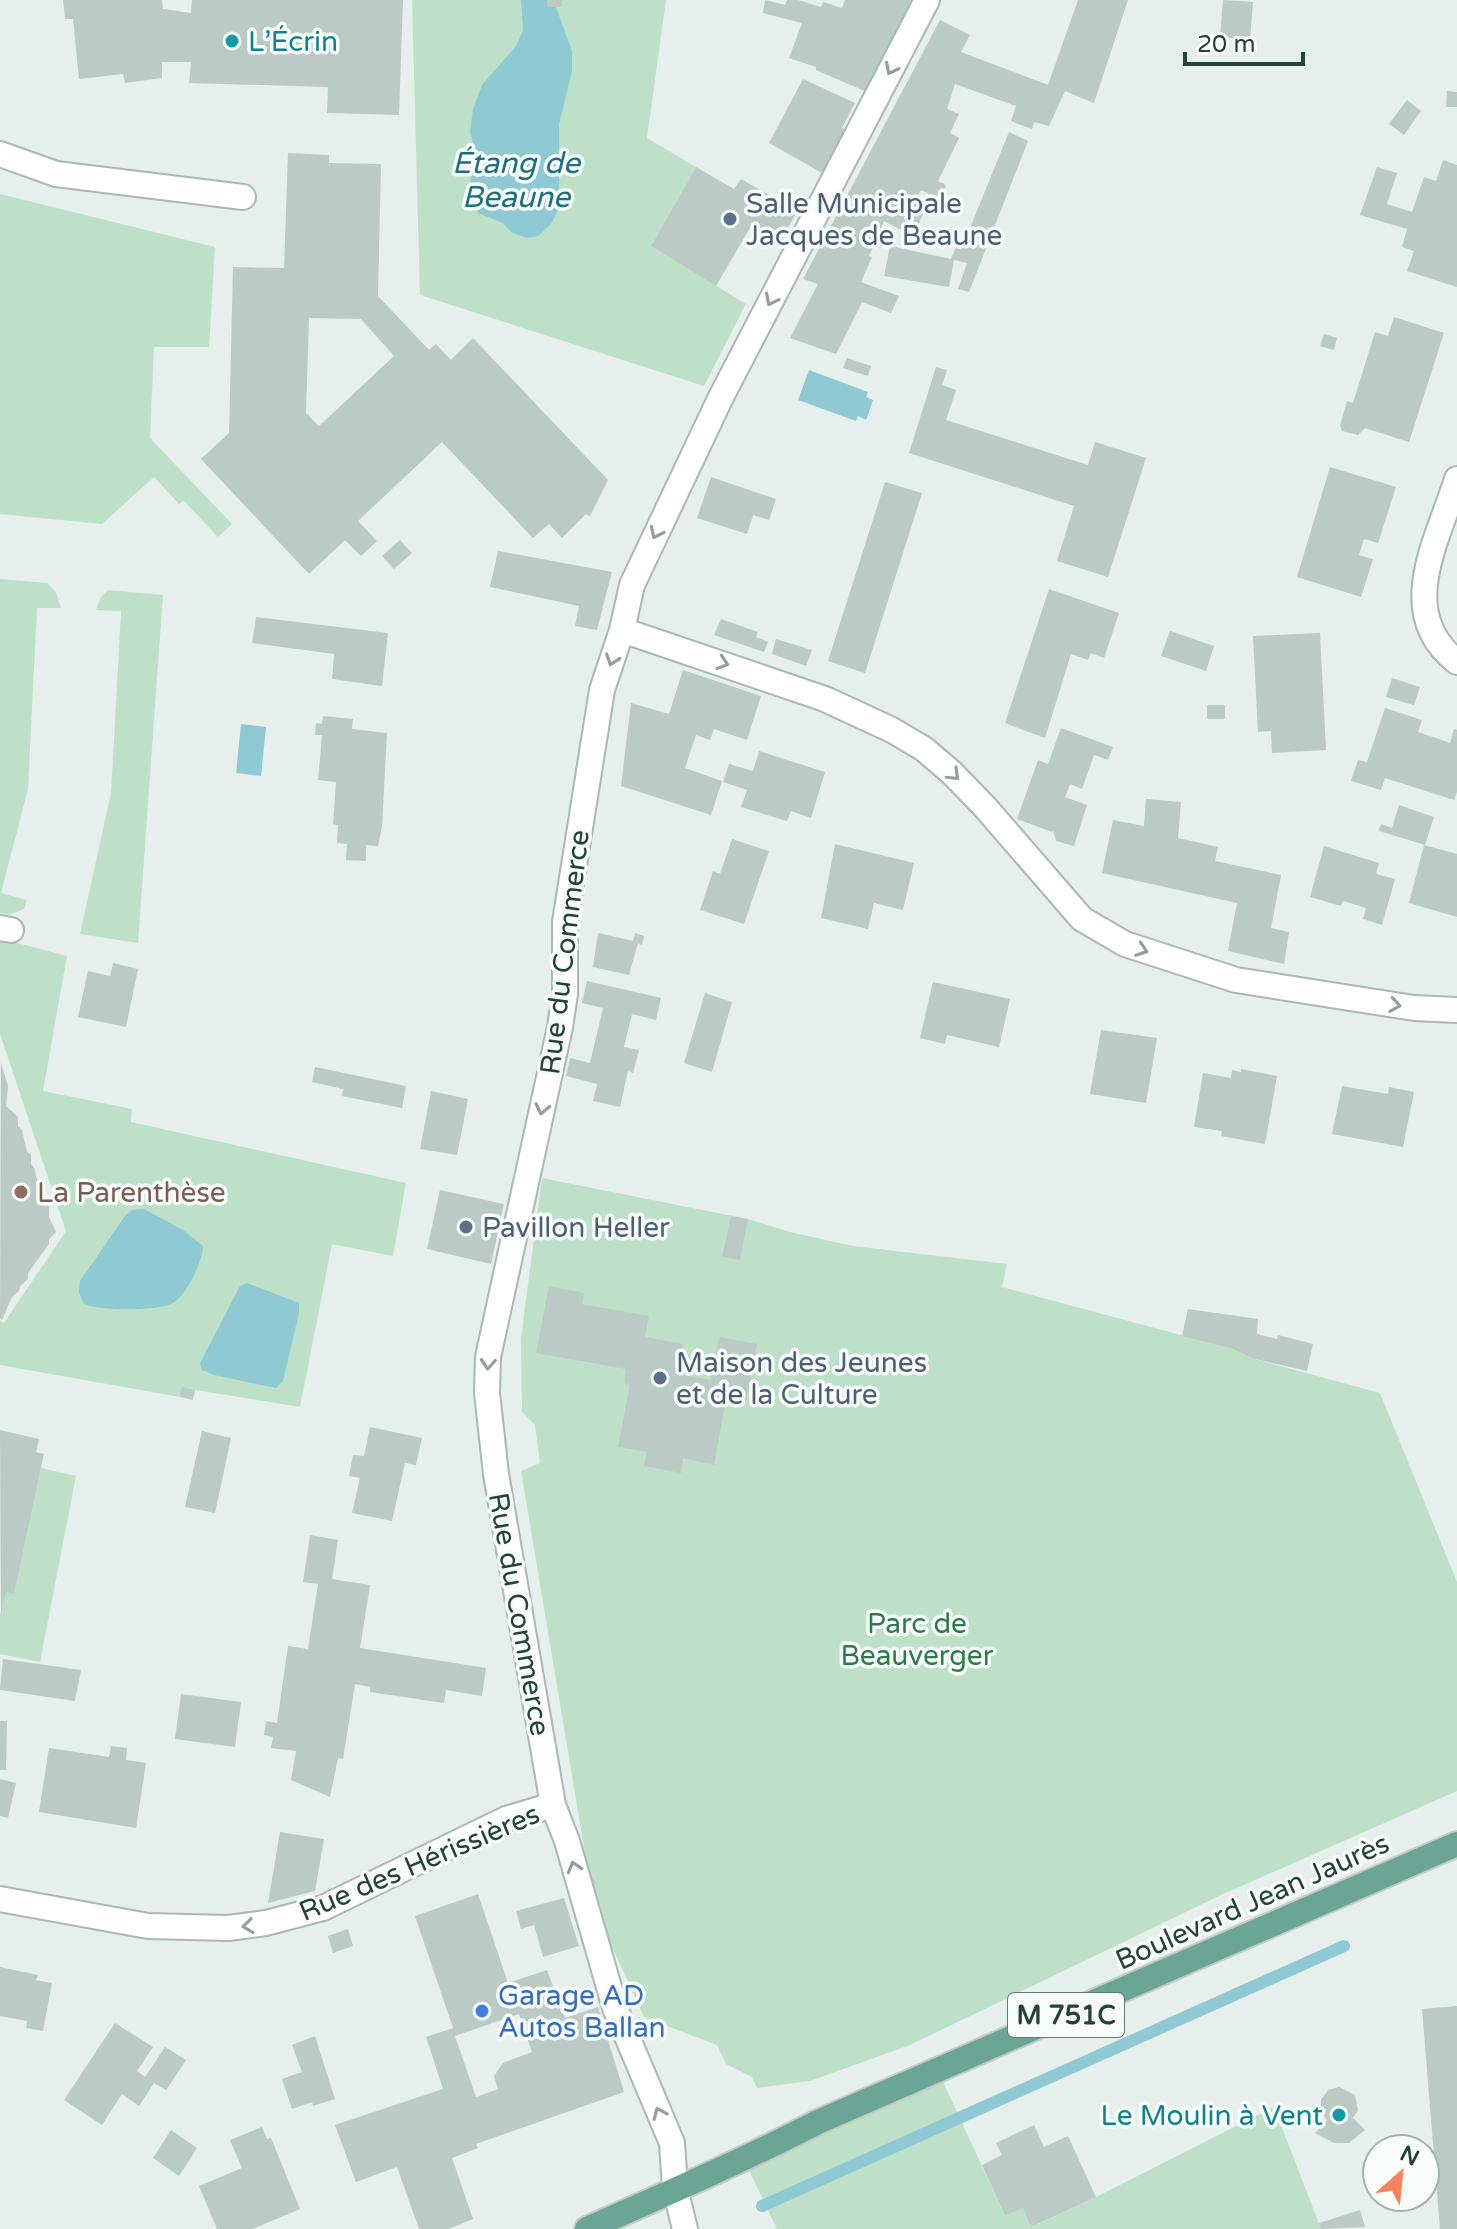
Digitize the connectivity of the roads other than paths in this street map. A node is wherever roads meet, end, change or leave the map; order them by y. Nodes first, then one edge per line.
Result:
1 (927, 0) edge
2 (0, 154) edge
3 (243, 197) dead end
4 (1457, 479) edge
5 (622, 630) junction
6 (1457, 662) edge
7 (1457, 1010) edge
8 (553, 1805) junction
9 (1457, 1844) edge
10 (0, 1899) edge
11 (675, 2188) junction
12 (587, 2229) edge
13 (685, 2229) edge

1 -> 5 street, Rue du Commerce
2 - 3 street
4 - 6 street
5 -> 7 street
5 -> 8 street, Rue du Commerce
8 -> 10 street, Rue des Hérissières
11 -> 8 street, Rue du Commerce
9 - 11 main road, Boulevard Jean Jaurès / M 751C
11 - 12 main road, M 751C
11 - 13 street, Rue du Commerce

